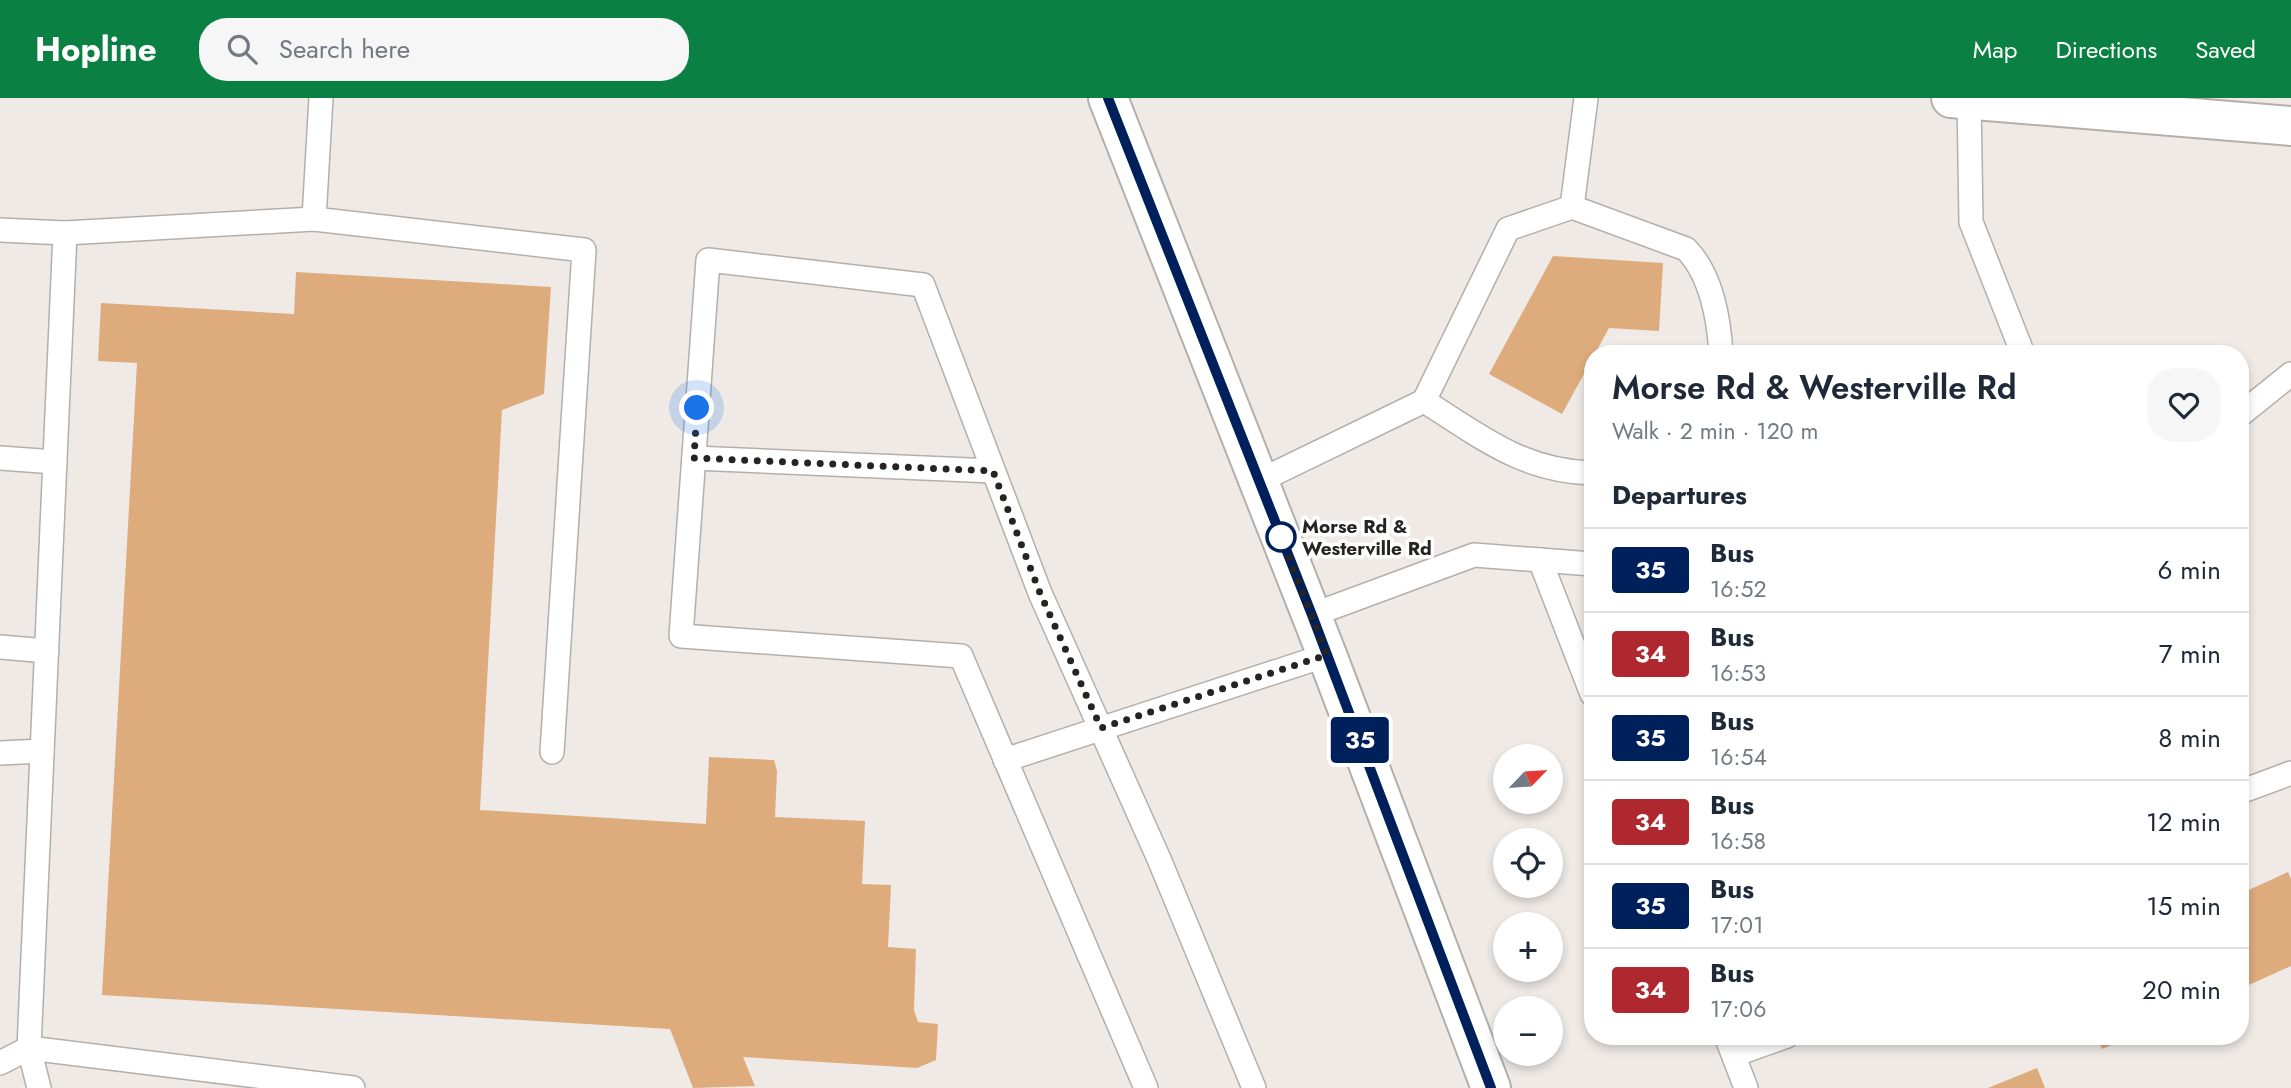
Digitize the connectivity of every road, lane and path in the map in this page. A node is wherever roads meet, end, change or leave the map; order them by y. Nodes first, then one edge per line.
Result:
1 (321, 98) edge
2 (1108, 98) edge
3 (1586, 98) edge
4 (1960, 99) edge
5 (2291, 126) edge
6 (1572, 207) junction
7 (314, 219) junction
8 (0, 230) edge
9 (65, 233) junction
10 (1721, 345) edge
11 (2019, 345) edge
12 (2291, 374) edge
13 (1424, 401) junction
14 (2249, 408) edge
15 (0, 458) edge
16 (694, 458) junction
17 (55, 462) junction
18 (993, 471) junction
19 (1584, 473) edge
20 (1259, 481) junction
21 (1540, 560) junction
22 (1584, 563) edge
23 (1312, 615) junction
24 (0, 647) edge
25 (47, 651) junction
26 (1327, 655) junction
27 (1584, 673) edge
28 (1101, 728) junction
29 (42, 751) junction
30 (552, 752) dead end
31 (0, 753) edge
32 (1005, 760) junction
33 (2291, 773) edge
34 (2249, 789) edge
35 (1730, 1046) edge
36 (29, 1048) junction
37 (0, 1063) edge
38 (39, 1088) edge
39 (353, 1088) edge
40 (1146, 1088) edge
41 (1254, 1088) edge
42 (1491, 1088) edge
43 (1746, 1088) edge

1 - 7 lane
2 - 20 main road
3 - 6 lane
4 - 5 main road
4 - 11 lane
6 - 10 lane
6 - 13 lane
7 - 9 lane
7 - 30 lane
8 - 9 lane
9 - 17 lane
12 - 14 lane
13 - 19 lane
13 - 20 lane
15 - 17 lane
16 - 18 lane
16 - 18 lane
16 - 32 lane
17 - 25 lane
18 - 28 lane
20 - 23 main road
21 - 22 lane
21 - 23 lane
21 - 27 lane
23 - 26 main road
24 - 25 lane
25 - 29 lane
26 - 28 lane
26 - 42 main road
28 - 32 lane
28 - 41 lane
29 - 31 lane
29 - 36 lane
32 - 40 lane
33 - 34 lane
35 - 43 lane
36 - 37 lane
36 - 38 lane
36 - 39 lane

